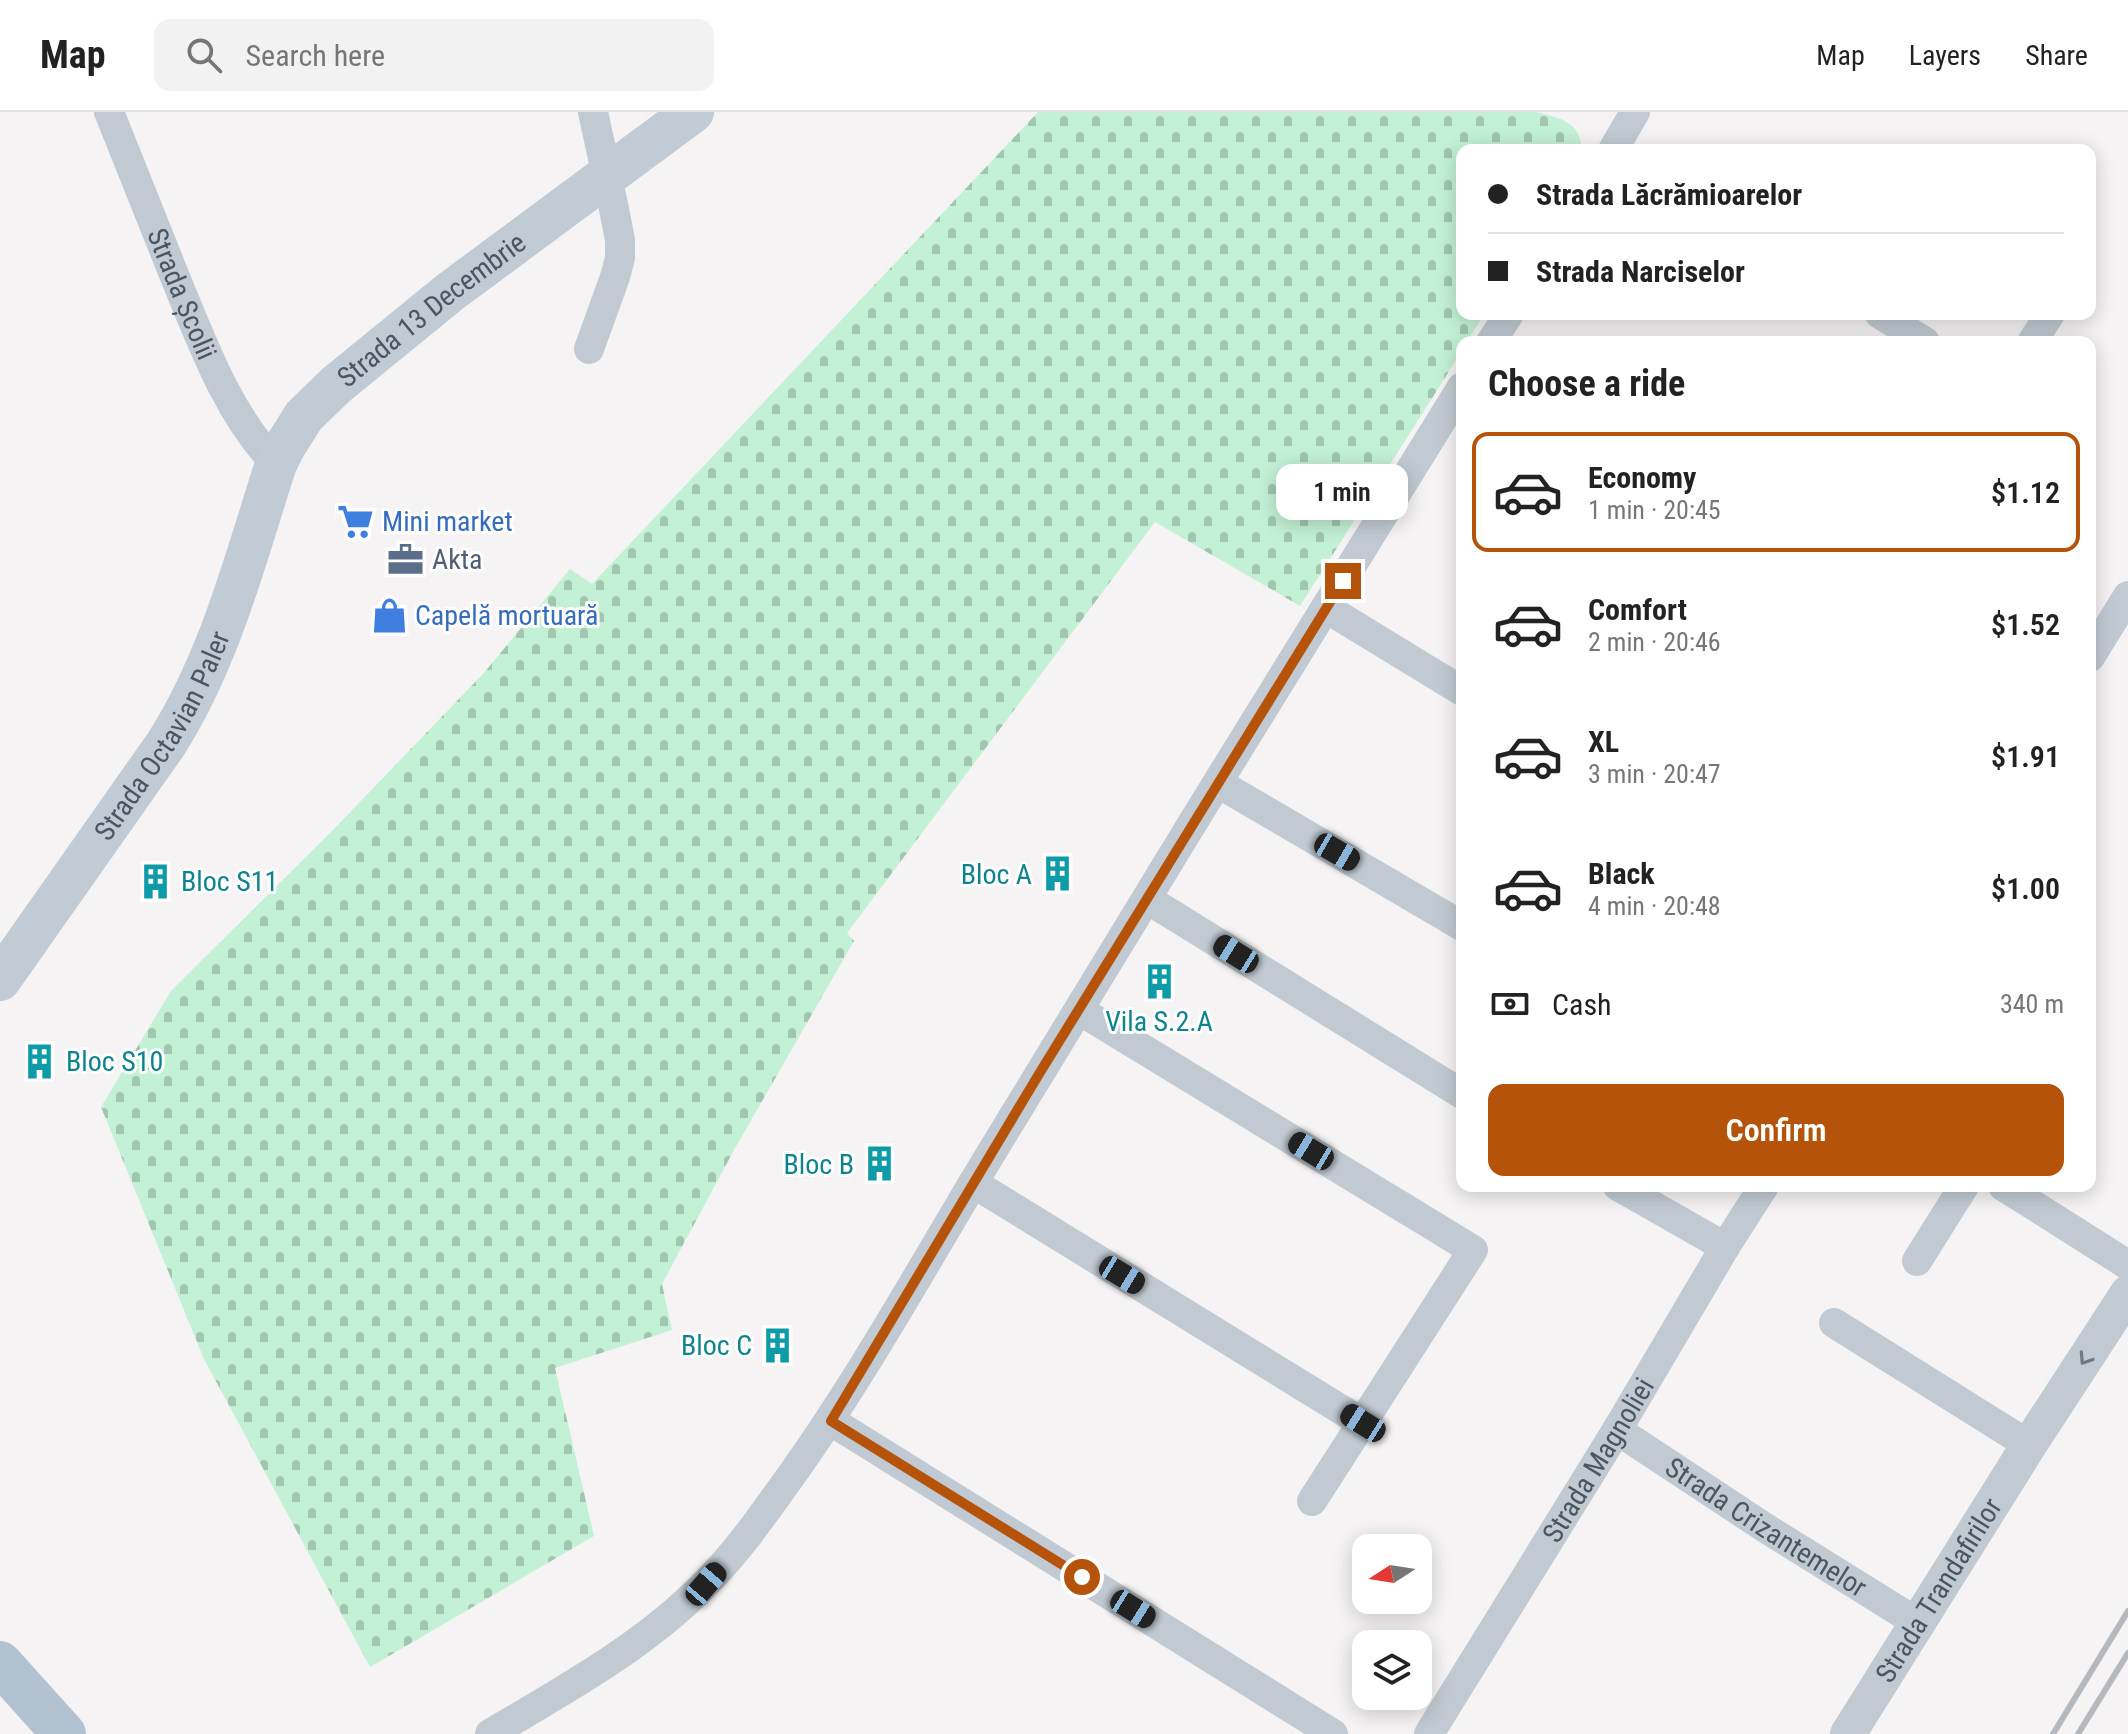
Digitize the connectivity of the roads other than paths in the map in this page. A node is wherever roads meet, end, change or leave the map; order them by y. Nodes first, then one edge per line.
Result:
1 (109, 112) edge
2 (593, 112) edge
3 (693, 112) edge
4 (1629, 113) edge
5 (1617, 144) edge
6 (606, 175) junction
7 (1890, 320) edge
8 (1915, 336) edge
9 (589, 349) dead end
10 (1456, 397) edge
11 (276, 464) junction
12 (2128, 596) edge
13 (1326, 608) junction
14 (2096, 647) edge
15 (1456, 687) edge
16 (1218, 783) junction
17 (1147, 899) junction
18 (1456, 922) edge
19 (0, 980) edge
20 (1079, 1010) junction
21 (1456, 1090) edge
22 (973, 1183) junction
23 (1629, 1192) edge
24 (1760, 1192) edge
25 (1960, 1192) edge
26 (2012, 1192) edge
27 (1725, 1247) junction
28 (1917, 1261) dead end
29 (2128, 1265) edge
30 (2128, 1293) edge
31 (1834, 1323) dead end
32 (831, 1421) junction
33 (1363, 1423) junction
34 (1617, 1430) junction
35 (2029, 1445) junction
36 (1312, 1501) dead end
37 (1918, 1623) junction
38 (0, 1663) edge
39 (64, 1734) edge
40 (490, 1734) edge
41 (1333, 1734) edge
42 (1429, 1734) edge
43 (1848, 1734) edge

1 - 11 street, Strada Școlii
2 - 6 street
3 - 6 main road, Strada 13 Decembrie
4 - 5 street
6 - 9 street
6 - 11 main road, Strada 13 Decembrie
7 - 8 street
10 - 13 street
11 - 19 main road, Strada Octavian Paler
12 - 14 street
13 - 15 street
13 - 16 street
16 - 17 street
16 - 18 street
17 - 20 street
17 - 21 street
20 - 22 street
20 - 33 street
22 - 32 street
22 - 33 street
23 - 27 street
24 - 27 street, Strada Magnoliei
25 - 28 street
26 - 29 street
27 - 34 street, Strada Magnoliei
30 -> 35 street, Strada Trandafirilor
31 - 35 street
32 - 40 street
32 - 41 street
33 - 36 street
34 - 37 street, Strada Crizantemelor
34 - 42 street, Strada Magnoliei
35 - 37 street, Strada Trandafirilor
37 - 43 street, Strada Trandafirilor
38 - 39 main road

